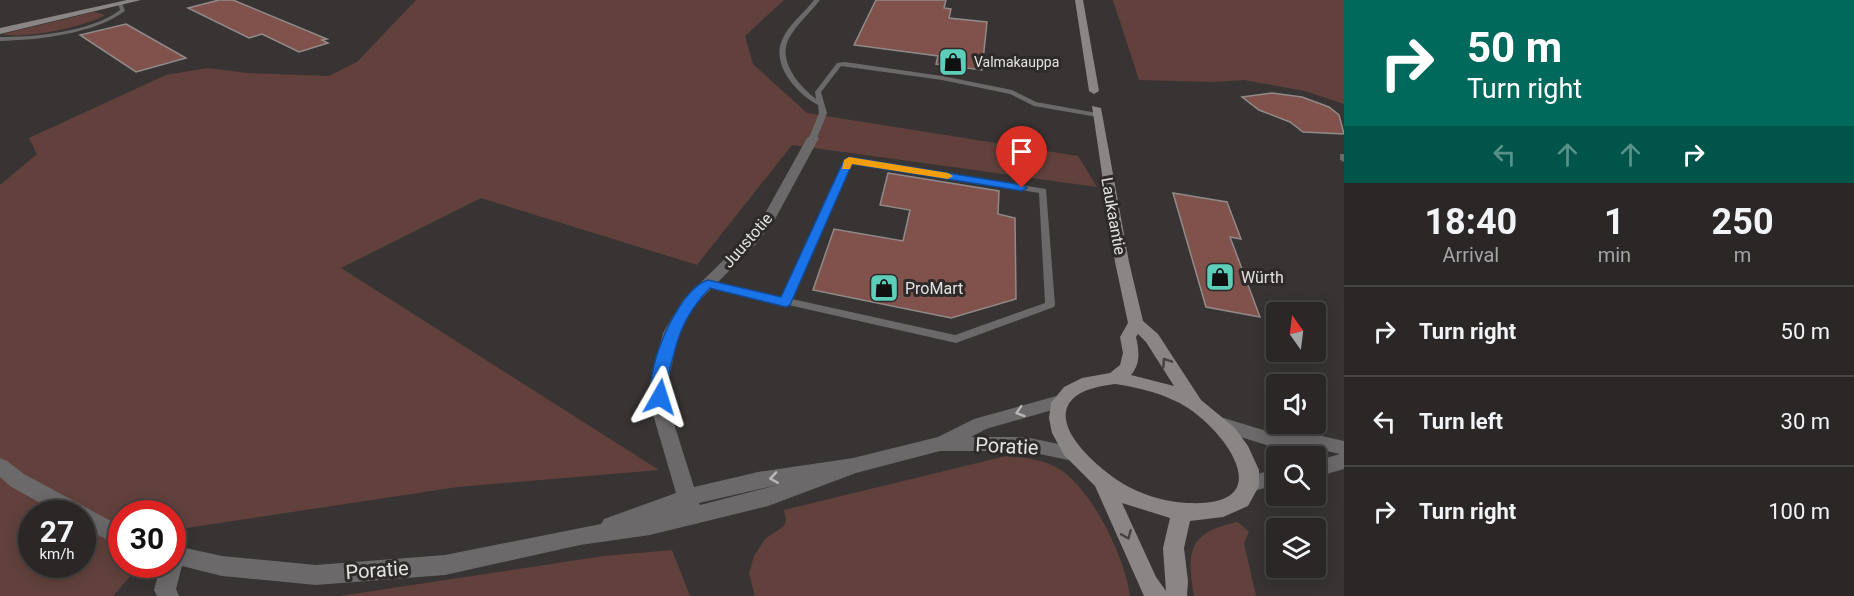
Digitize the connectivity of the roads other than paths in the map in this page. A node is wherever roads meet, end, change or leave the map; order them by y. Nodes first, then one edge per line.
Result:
1 (137, 0) edge
2 (817, 0) edge
3 (1079, 0) edge
4 (121, 8) junction
5 (0, 31) edge
6 (0, 39) edge
7 (822, 104) junction
8 (1096, 112) junction
9 (813, 138) joint
10 (708, 284) junction
11 (786, 302) junction
12 (1136, 323) junction
13 (1115, 378) junction
14 (1060, 401) junction
15 (1194, 403) junction
16 (1224, 426) junction
17 (940, 444) junction
18 (1344, 448) edge
19 (1073, 454) junction
20 (1344, 461) edge
21 (0, 466) edge
22 (853, 466) junction
23 (1326, 466) edge
24 (1266, 480) edge
25 (1103, 481) junction
26 (1250, 484) junction
27 (53, 500) edge
28 (690, 502) junction
29 (1183, 512) junction
30 (580, 536) junction
31 (186, 561) edge
32 (168, 578) edge
33 (168, 596) edge
34 (1157, 596) edge
35 (1176, 596) edge

1 - 4 main road
2 - 7 lane
3 - 8 main road, Laukaantie
4 - 5 main road
4 - 6 lane
7 - 8 lane
7 - 9 lane
8 - 12 main road, Laukaantie
9 - 10 street, Juustotie
10 - 11 lane
10 - 28 street, Juustotie
11 - 11 lane
12 - 13 main road, Laukaantie
15 -> 12 main road, Laukaantie
13 - 14 main road
13 - 15 main road
14 -> 17 street, Poratie
14 - 19 main road
15 - 16 main road
16 - 18 street
16 - 26 main road
17 - 19 street, Poratie
17 - 22 street, Poratie
19 - 25 main road
20 - 23 street
21 - 27 street
22 -> 28 street, Poratie
22 - 30 street, Poratie
24 - 26 street
25 - 29 main road
25 -> 34 main road
26 - 29 main road
28 - 30 street, Poratie
29 - 35 main road
30 - 31 street, Poratie
32 - 33 street

